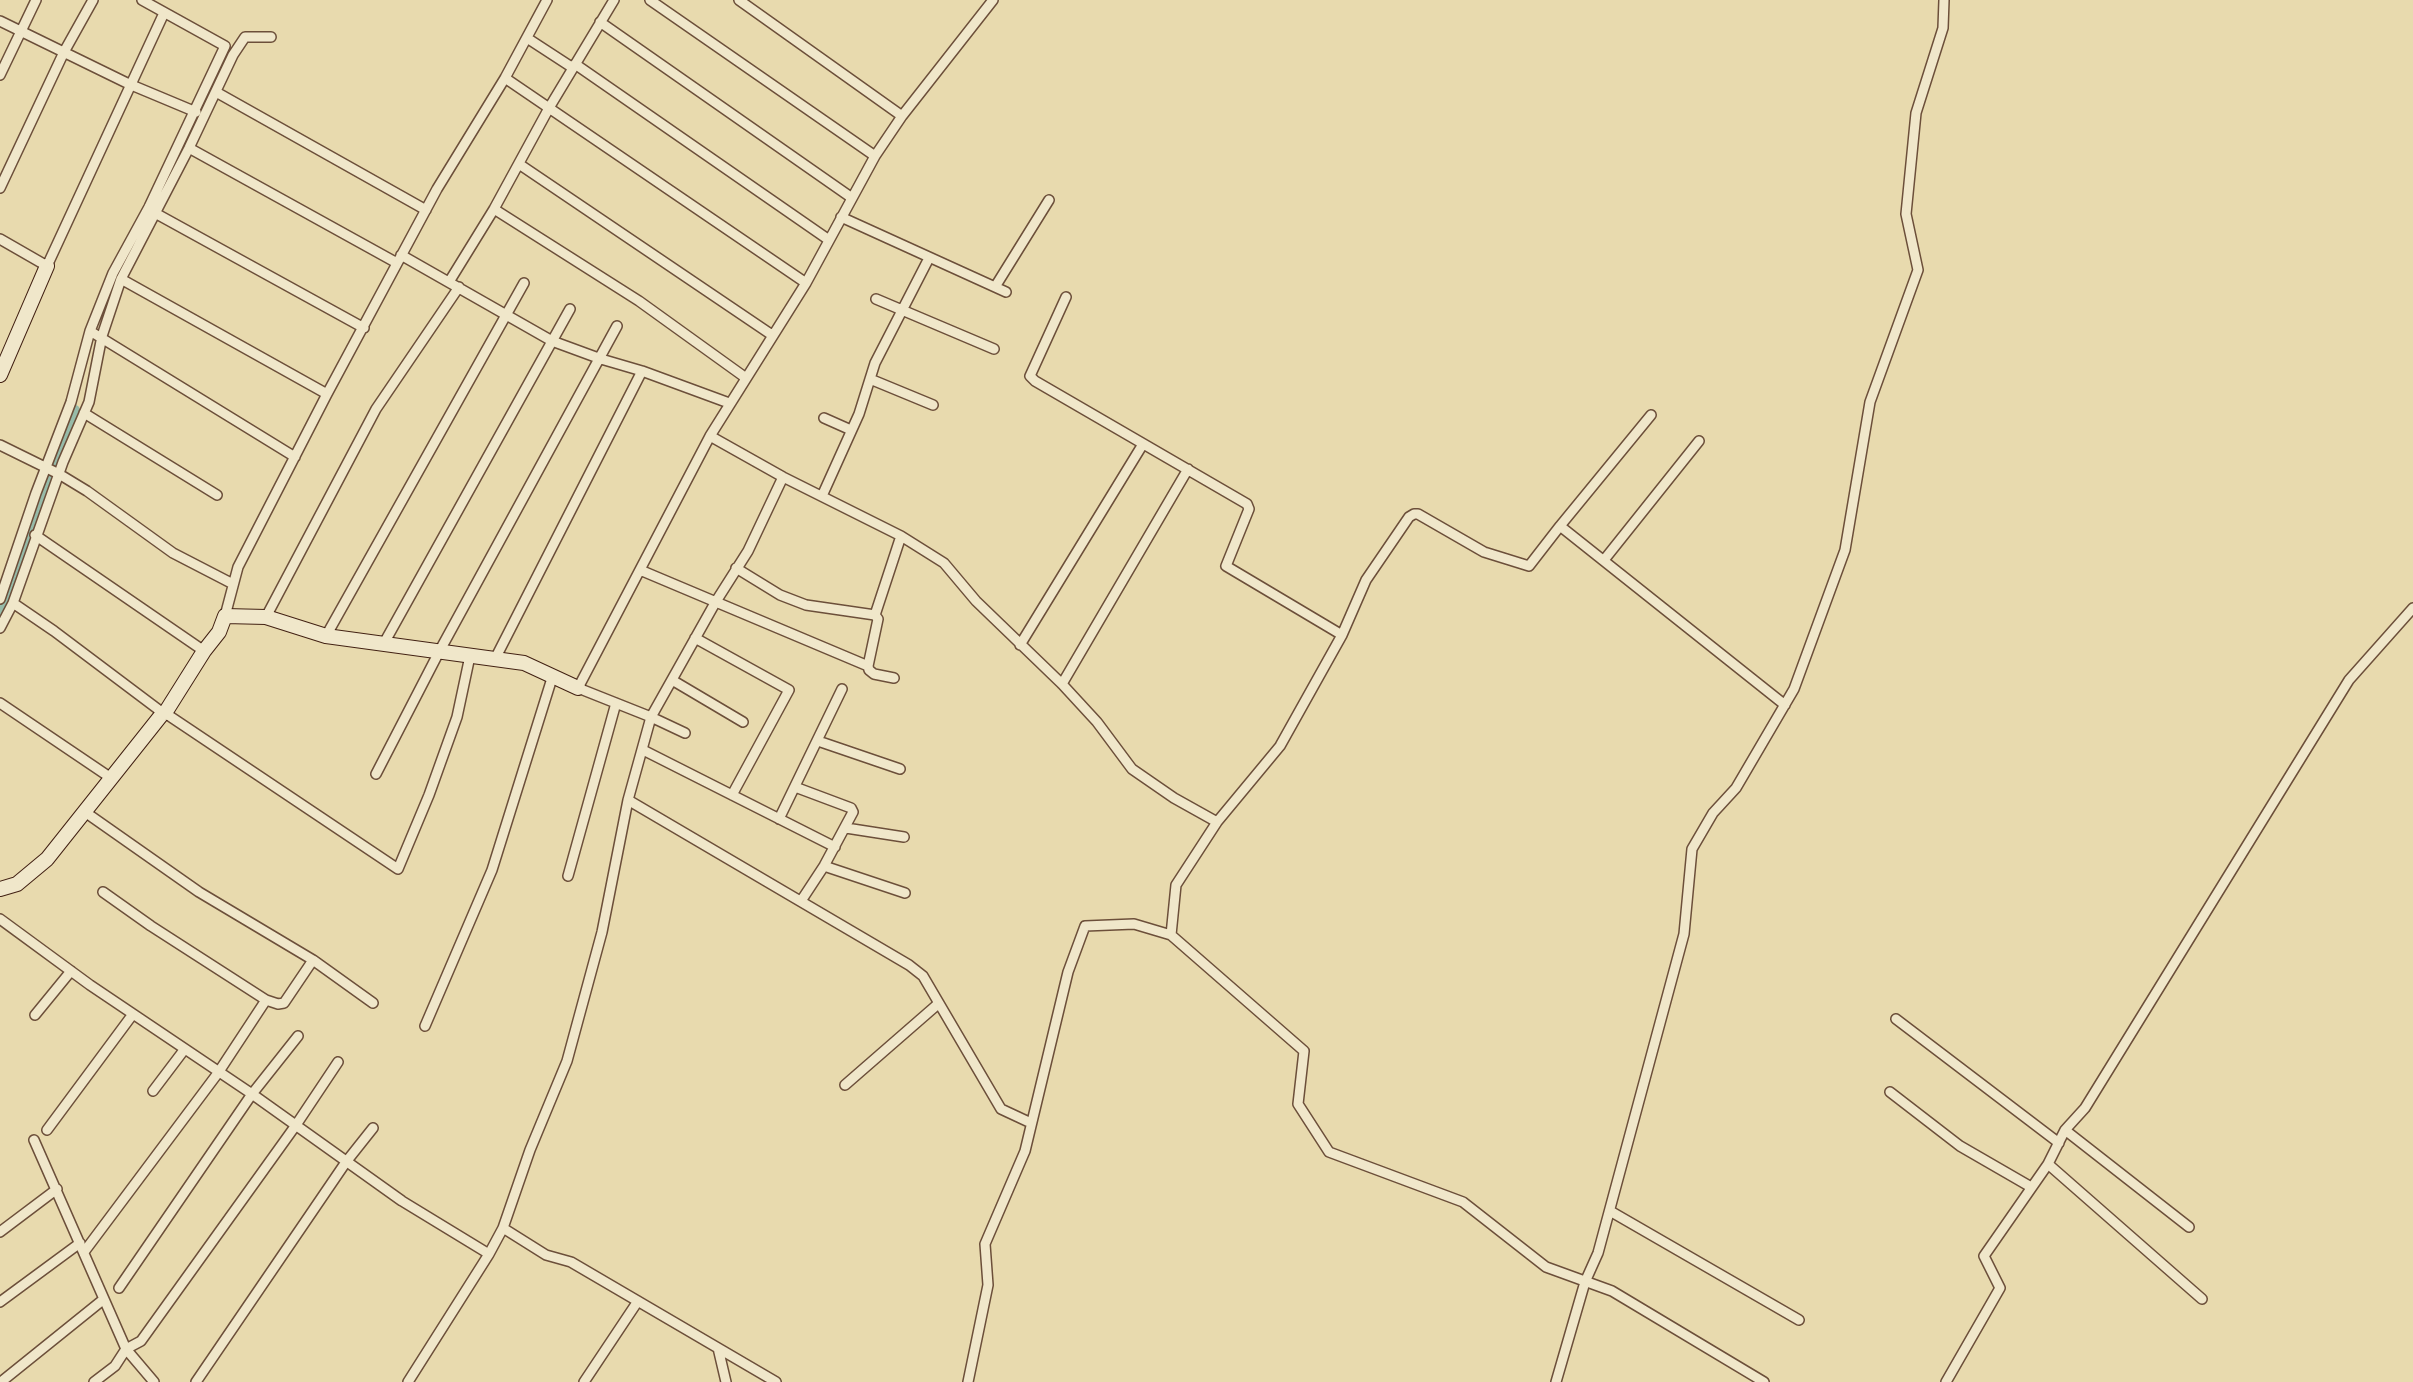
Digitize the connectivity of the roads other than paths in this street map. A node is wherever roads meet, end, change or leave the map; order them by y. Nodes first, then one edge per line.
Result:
1 (36, 0) edge
2 (93, 0) edge
3 (142, 0) edge
4 (548, 0) edge
5 (614, 0) edge
6 (650, 0) edge
7 (739, 0) edge
8 (993, 0) edge
9 (1944, 0) edge
10 (164, 13) junction
11 (0, 21) edge
12 (600, 22) junction
13 (20, 31) junction
14 (271, 37) dead end
15 (527, 38) junction
16 (64, 52) junction
17 (574, 66) junction
18 (0, 75) edge
19 (504, 78) junction
20 (129, 84) junction
21 (216, 92) junction
22 (549, 108) junction
23 (196, 112) junction
24 (902, 116) junction
25 (189, 148) junction
26 (875, 156) junction
27 (519, 164) junction
28 (0, 188) edge
29 (852, 198) junction
30 (1049, 200) dead end
31 (494, 209) junction
32 (426, 210) junction
33 (155, 213) junction
34 (841, 217) junction
35 (0, 239) edge
36 (829, 240) junction
37 (929, 258) junction
38 (399, 259) junction
39 (47, 266) junction
40 (121, 279) junction
41 (449, 282) junction
42 (524, 283) dead end
43 (806, 283) junction
44 (459, 287) junction
45 (995, 287) junction
46 (1006, 292) dead end
47 (1066, 297) dead end
48 (876, 299) dead end
49 (570, 309) dead end
50 (902, 309) junction
51 (505, 314) junction
52 (617, 326) dead end
53 (364, 328) junction
54 (90, 331) junction
55 (772, 335) junction
56 (102, 336) junction
57 (552, 341) junction
58 (994, 349) dead end
59 (601, 359) junction
60 (642, 371) junction
61 (0, 375) edge
62 (746, 378) junction
63 (870, 379) junction
64 (327, 394) junction
65 (729, 403) junction
66 (933, 405) dead end
67 (84, 413) junction
68 (1651, 414) dead end
69 (824, 418) dead end
70 (851, 430) junction
71 (710, 436) junction
72 (1699, 441) dead end
73 (1143, 444) junction
74 (0, 445) edge
75 (295, 457) junction
76 (46, 467) junction
77 (1188, 469) junction
78 (59, 474) junction
79 (783, 477) junction
80 (217, 495) dead end
81 (822, 496) junction
82 (1560, 526) junction
83 (35, 536) junction
84 (901, 536) junction
85 (1604, 560) junction
86 (736, 568) junction
87 (640, 570) junction
88 (233, 584) junction
89 (0, 599) edge
90 (13, 603) junction
91 (715, 603) junction
92 (2413, 608) edge
93 (875, 615) junction
94 (225, 616) junction
95 (266, 617) junction
96 (0, 628) edge
97 (1342, 635) junction
98 (326, 636) junction
99 (695, 638) junction
100 (383, 645) junction
101 (1020, 645) junction
102 (204, 651) junction
103 (438, 652) junction
104 (470, 656) junction
105 (495, 659) junction
106 (868, 666) junction
107 (553, 675) junction
108 (894, 678) dead end
109 (672, 680) junction
110 (1062, 684) junction
111 (578, 688) junction
112 (842, 688) dead end
113 (0, 703) edge
114 (616, 703) junction
115 (1785, 705) junction
116 (164, 713) junction
117 (651, 717) junction
118 (743, 722) dead end
119 (685, 733) dead end
120 (818, 741) junction
121 (643, 750) junction
122 (900, 769) dead end
123 (376, 774) dead end
124 (111, 778) junction
125 (795, 787) junction
126 (732, 795) junction
127 (628, 800) junction
128 (84, 812) junction
129 (779, 819) junction
130 (1217, 822) junction
131 (846, 828) junction
132 (904, 837) dead end
133 (835, 847) junction
134 (824, 866) junction
135 (568, 876) dead end
136 (0, 889) edge
137 (103, 892) dead end
138 (905, 893) dead end
139 (801, 901) junction
140 (0, 919) edge
141 (1171, 935) junction
142 (312, 960) junction
143 (71, 970) junction
144 (266, 1000) junction
145 (373, 1003) dead end
146 (938, 1004) junction
147 (133, 1014) junction
148 (35, 1016) dead end
149 (1896, 1019) dead end
150 (424, 1026) dead end
151 (298, 1036) dead end
152 (184, 1050) junction
153 (338, 1062) dead end
154 (218, 1073) junction
155 (845, 1085) dead end
156 (153, 1091) dead end
157 (1890, 1092) dead end
158 (252, 1094) junction
159 (1031, 1124) junction
160 (296, 1125) junction
161 (373, 1128) dead end
162 (47, 1130) dead end
163 (2065, 1130) junction
164 (34, 1140) dead end
165 (2059, 1143) junction
166 (346, 1162) junction
167 (2048, 1164) junction
168 (2031, 1187) junction
169 (57, 1189) junction
170 (1610, 1211) junction
171 (2189, 1227) dead end
172 (503, 1228) junction
173 (0, 1232) edge
174 (82, 1247) junction
175 (489, 1254) junction
176 (1585, 1282) junction
177 (118, 1288) dead end
178 (104, 1299) junction
179 (2202, 1299) dead end
180 (638, 1301) junction
181 (0, 1302) edge
182 (1799, 1320) dead end
183 (718, 1348) junction
184 (126, 1350) junction
185 (2, 1382) edge
186 (94, 1382) edge
187 (154, 1382) edge
188 (196, 1382) edge
189 (408, 1382) edge
190 (584, 1382) edge
191 (726, 1382) edge
192 (776, 1382) edge
193 (968, 1382) edge
194 (1556, 1382) edge
195 (1764, 1382) edge
196 (1946, 1382) edge

1 - 13 street
2 - 16 street
3 - 10 street
4 - 15 street
5 - 12 street
6 - 26 street
7 - 24 street
8 - 24 street
9 - 115 street
10 - 20 street
10 - 23 street
11 - 13 street
12 - 17 street
12 - 29 street
13 - 16 street
13 - 18 street
14 - 21 street
15 - 17 street
15 - 19 street
16 - 20 street
16 - 28 street
17 - 22 street
17 - 36 street
19 - 22 street
19 - 32 street
20 - 23 street
20 - 39 street
21 - 25 street
21 - 32 street
22 - 27 street
22 - 43 street
23 - 54 street
24 - 26 street
25 - 33 street
25 - 38 street
26 - 29 street
27 - 31 street
27 - 55 street
29 - 34 street
30 - 45 street
31 - 41 street
31 - 62 street
32 - 38 street
33 - 40 street
33 - 53 street
34 - 36 street
34 - 37 street
35 - 39 street
36 - 43 street
37 - 45 street
37 - 50 street
38 - 41 street
38 - 53 street
39 - 61 street
40 - 56 street
40 - 64 street
41 - 44 street
42 - 51 street
43 - 55 street
44 - 51 street
44 - 95 street
45 - 46 street
47 - 73 street
48 - 50 street
49 - 57 street
50 - 58 street
50 - 63 street
51 - 57 street
51 - 98 street
52 - 59 street
53 - 64 street
54 - 56 street
54 - 76 street
55 - 62 street
56 - 67 street
56 - 75 street
57 - 59 street
57 - 100 street
59 - 60 street
59 - 103 street
60 - 65 street
60 - 105 street
62 - 65 street
63 - 66 street
63 - 70 street
64 - 75 street
65 - 71 street
67 - 78 street
67 - 80 street
68 - 82 street
69 - 70 street
70 - 81 street
71 - 79 street
71 - 87 street
72 - 85 street
73 - 77 street
73 - 101 street
74 - 76 street
75 - 88 street
76 - 78 street
76 - 89 street
77 - 97 street
77 - 110 street
78 - 83 street
78 - 88 street
79 - 81 street
79 - 86 street
81 - 84 street
82 - 85 street
82 - 97 street
83 - 90 street
83 - 102 street
84 - 93 street
84 - 101 street
85 - 115 street
86 - 91 street
86 - 93 street
87 - 91 street
87 - 111 street
88 - 94 street
90 - 96 street
90 - 116 street
91 - 99 street
91 - 106 street
92 - 163 street
93 - 106 street
94 - 95 street
94 - 102 street
95 - 98 street
97 - 130 street
98 - 100 street
99 - 109 street
99 - 126 street
100 - 103 street
101 - 110 street
102 - 116 street
103 - 104 street
103 - 123 street
104 - 105 street
104 - 116 street
105 - 107 street
106 - 108 street
107 - 111 street
107 - 150 street
109 - 117 street
109 - 118 street
110 - 130 street
111 - 114 street
112 - 120 street
113 - 124 street
114 - 117 street
114 - 135 street
115 - 170 street
116 - 124 street
117 - 119 street
117 - 121 street
120 - 122 street
120 - 125 street
121 - 126 street
121 - 127 street
124 - 128 street
125 - 129 street
125 - 131 street
126 - 129 street
127 - 139 street
127 - 172 street
128 - 136 street
128 - 142 street
129 - 133 street
130 - 141 street
131 - 132 street
131 - 133 street
133 - 134 street
134 - 138 street
134 - 139 street
137 - 144 street
139 - 146 street
140 - 143 street
141 - 159 street
141 - 176 street
142 - 144 street
142 - 145 street
143 - 147 street
143 - 148 street
144 - 154 street
146 - 155 street
146 - 159 street
147 - 152 street
147 - 162 street
149 - 165 street
151 - 158 street
152 - 154 street
152 - 156 street
153 - 160 street
154 - 158 street
154 - 174 street
157 - 168 street
158 - 160 street
158 - 177 street
159 - 193 street
160 - 166 street
160 - 184 street
161 - 166 street
163 - 165 street
163 - 171 street
164 - 169 street
165 - 167 street
166 - 175 street
166 - 188 street
167 - 168 street
167 - 179 street
168 - 196 street
169 - 173 street
169 - 174 street
170 - 176 street
170 - 182 street
172 - 175 street
172 - 180 street
174 - 178 street
174 - 181 street
175 - 189 street
176 - 194 street
176 - 195 street
178 - 184 street
178 - 185 street
180 - 183 street
180 - 190 street
183 - 191 street
183 - 192 street
184 - 186 street
184 - 187 street

